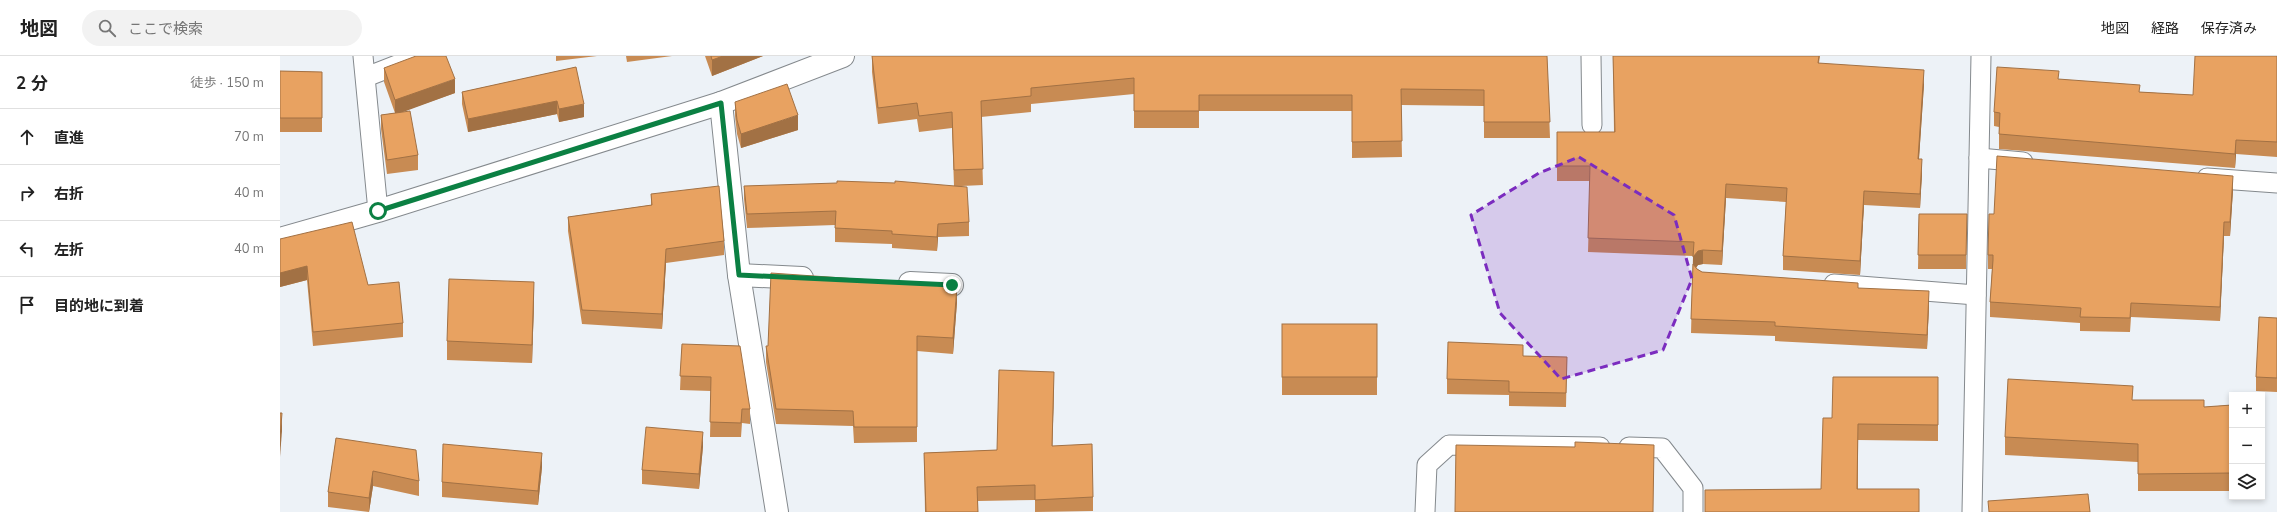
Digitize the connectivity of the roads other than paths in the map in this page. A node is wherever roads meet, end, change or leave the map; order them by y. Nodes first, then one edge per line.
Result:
1 (363, 56) edge
2 (420, 56) edge
3 (843, 56) edge
4 (1591, 56) edge
5 (1981, 56) edge
6 (366, 77) junction
7 (721, 103) junction
8 (1592, 125) dead end
9 (1979, 158) junction
10 (2042, 164) edge
11 (2191, 176) edge
12 (2277, 183) edge
13 (378, 211) junction
14 (280, 239) edge
15 (739, 275) junction
16 (826, 279) edge
17 (889, 282) edge
18 (1820, 283) edge
19 (952, 285) edge
20 (1976, 295) junction
21 (777, 512) edge
22 (1425, 512) edge
23 (1693, 512) edge
24 (1972, 512) edge

1 - 6 lane
2 - 6 lane
3 - 7 street
4 - 8 lane
5 - 9 lane
6 - 13 lane
7 - 13 street
7 - 15 street
9 - 10 lane
9 - 20 lane
11 - 12 lane
13 - 14 street
15 - 16 street
15 - 21 street
17 - 19 street
18 - 20 lane
20 - 24 lane
22 - 23 lane

